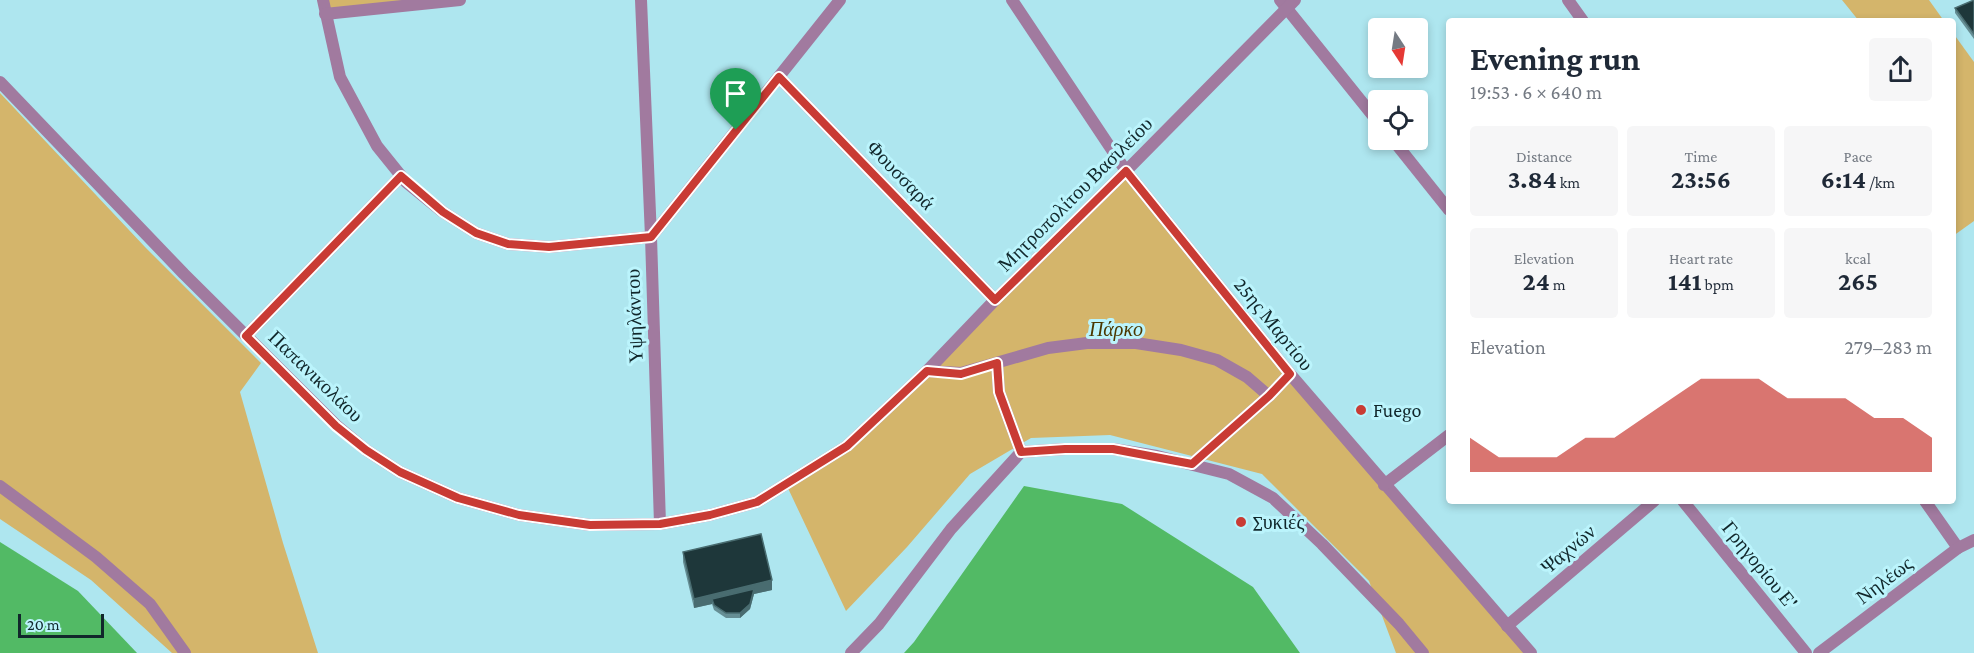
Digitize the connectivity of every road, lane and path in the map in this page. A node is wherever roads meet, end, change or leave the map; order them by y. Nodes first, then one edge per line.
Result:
1 (323, 0) edge
2 (460, 0) edge
3 (641, 0) edge
4 (840, 0) edge
5 (1012, 0) edge
6 (1568, 0) edge
7 (1287, 3) edge
8 (325, 14) junction
9 (1581, 18) edge
10 (779, 77) junction
11 (0, 81) edge
12 (1368, 109) edge
13 (1401, 150) edge
14 (1126, 171) junction
15 (401, 176) junction
16 (1446, 206) edge
17 (651, 237) junction
18 (995, 300) junction
19 (246, 336) junction
20 (997, 363) junction
21 (927, 371) junction
22 (1290, 374) junction
23 (1269, 396) junction
24 (1446, 437) edge
25 (1021, 452) junction
26 (1192, 464) junction
27 (1384, 485) junction
28 (0, 486) edge
29 (1650, 504) edge
30 (1685, 504) edge
31 (1927, 504) edge
32 (660, 524) junction
33 (1974, 540) edge
34 (1958, 548) junction
35 (1507, 626) junction
36 (185, 653) edge
37 (851, 653) edge
38 (1423, 653) edge
39 (1531, 653) edge
40 (1806, 653) edge
41 (1819, 653) edge

1 - 8 street
2 - 8 street
3 - 17 street, Υψηλάντου
4 - 10 street
5 - 14 street, 25ης Μαρτίου
6 - 9 street
7 - 12 street
7 - 14 street, Μητροπολίτου Βασιλείου
8 - 15 street
10 - 17 street
10 - 18 street, Φουσσαρά
11 - 19 street, Παπανικολάου
13 - 16 street
14 - 18 street, Μητροπολίτου Βασιλείου
14 - 22 street, 25ης Μαρτίου
15 - 17 street
15 - 19 street
17 - 32 street, Υψηλάντου
18 - 21 street, Μητροπολίτου Βασιλείου
19 - 32 street, Παπανικολάου
20 - 21 street
20 - 23 street
20 - 25 street
21 - 32 street, Μητροπολίτου Βασιλείου
22 - 23 street
22 - 27 street, 25ης Μαρτίου
23 - 26 street
24 - 27 street
25 - 26 street
25 - 37 street
26 - 38 street
27 - 35 street, 25ης Μαρτίου
28 - 36 street
29 - 35 street, Ψαχνών
30 - 40 street, Γρηγορίου Ε'
31 - 34 street
33 - 34 street, Νηλέως
34 - 41 street, Νηλέως
35 - 39 street, 25ης Μαρτίου

